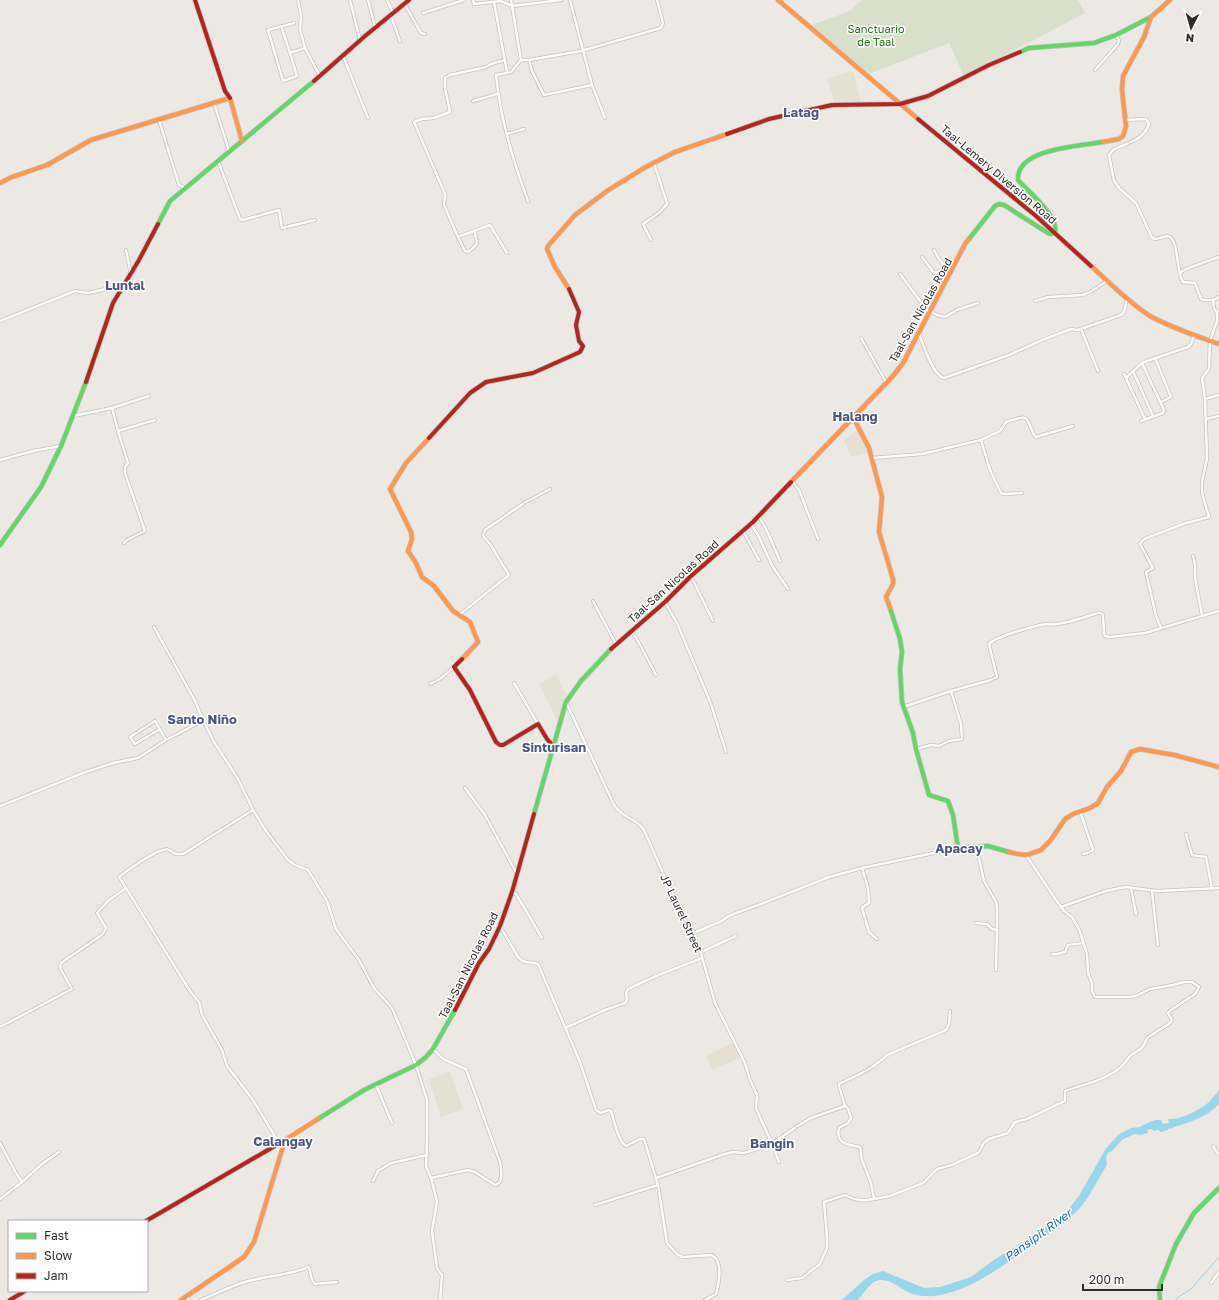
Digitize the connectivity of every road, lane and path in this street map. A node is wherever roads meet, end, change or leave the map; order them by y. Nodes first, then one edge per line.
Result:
1 (195, 0) edge
2 (298, 0) edge
3 (350, 0) edge
4 (368, 0) edge
5 (387, 0) edge
6 (409, 0) edge
7 (464, 0) edge
8 (473, 0) edge
9 (512, 0) edge
10 (561, 0) edge
11 (570, 0) edge
12 (657, 0) edge
13 (778, 0) edge
14 (1170, 0) edge
15 (494, 2) junction
16 (404, 3) junction
17 (512, 6) junction
18 (423, 13) dead end
19 (391, 14) junction
20 (1151, 18) junction
21 (294, 23) dead end
22 (281, 26) junction
23 (375, 27) junction
24 (425, 34) dead end
25 (1116, 35) junction
26 (360, 40) junction
27 (400, 41) dead end
28 (306, 48) junction
29 (583, 50) junction
30 (290, 53) junction
31 (343, 56) junction
32 (505, 60) junction
33 (521, 60) junction
34 (529, 60) junction
35 (1095, 70) dead end
36 (507, 72) junction
37 (320, 76) junction
38 (592, 85) junction
39 (497, 94) junction
40 (230, 98) junction
41 (473, 101) dead end
42 (214, 102) junction
43 (900, 104) junction
44 (368, 118) dead end
45 (605, 118) dead end
46 (159, 120) junction
47 (1125, 120) junction
48 (524, 129) dead end
49 (507, 134) junction
50 (242, 141) junction
51 (229, 152) junction
52 (218, 161) junction
53 (654, 163) junction
54 (0, 183) edge
55 (185, 188) junction
56 (528, 201) dead end
57 (315, 220) dead end
58 (474, 231) junction
59 (1055, 232) junction
60 (458, 237) junction
61 (651, 240) dead end
62 (126, 250) dead end
63 (934, 250) dead end
64 (507, 254) dead end
65 (922, 257) dead end
66 (1219, 257) edge
67 (953, 267) junction
68 (948, 270) junction
69 (1180, 273) junction
70 (131, 274) junction
71 (900, 274) dead end
72 (1107, 281) junction
73 (124, 285) junction
74 (1219, 297) edge
75 (1127, 300) junction
76 (1213, 300) junction
77 (1035, 301) dead end
78 (978, 303) dead end
79 (930, 312) junction
80 (0, 321) edge
81 (1081, 329) junction
82 (918, 333) junction
83 (1194, 336) junction
84 (861, 338) dead end
85 (1210, 341) junction
86 (1219, 344) edge
87 (1155, 358) junction
88 (1142, 363) junction
89 (1098, 371) dead end
90 (1133, 371) junction
91 (1124, 374) dead end
92 (1126, 378) junction
93 (886, 382) junction
94 (1219, 394) edge
95 (149, 396) dead end
96 (1206, 399) junction
97 (1136, 400) junction
98 (1132, 402) dead end
99 (1161, 402) junction
100 (112, 408) junction
101 (74, 416) junction
102 (1153, 416) junction
103 (1219, 416) edge
104 (853, 417) junction
105 (1144, 419) junction
106 (155, 420) dead end
107 (1206, 420) junction
108 (1141, 421) dead end
109 (1073, 426) dead end
110 (118, 431) junction
111 (981, 440) junction
112 (61, 446) junction
113 (872, 458) junction
114 (0, 460) edge
115 (792, 480) junction
116 (550, 489) dead end
117 (1022, 493) dead end
118 (759, 516) junction
119 (751, 524) junction
120 (743, 531) junction
121 (818, 539) dead end
122 (124, 543) dead end
123 (0, 545) edge
124 (1193, 556) dead end
125 (759, 560) dead end
126 (780, 561) dead end
127 (691, 576) junction
128 (788, 589) dead end
129 (592, 601) dead end
130 (665, 602) junction
131 (1219, 611) edge
132 (459, 615) junction
133 (1202, 615) junction
134 (713, 622) dead end
135 (154, 627) dead end
136 (1161, 628) junction
137 (631, 631) junction
138 (616, 644) junction
139 (454, 667) junction
140 (656, 675) dead end
141 (514, 683) dead end
142 (430, 684) dead end
143 (951, 690) junction
144 (566, 702) junction
145 (903, 707) junction
146 (203, 720) junction
147 (538, 724) junction
148 (160, 729) junction
149 (166, 740) junction
150 (554, 747) junction
151 (916, 749) junction
152 (726, 752) dead end
153 (1219, 767) edge
154 (465, 788) dead end
155 (0, 806) edge
156 (253, 810) junction
157 (1080, 811) junction
158 (1186, 834) dead end
159 (975, 846) junction
160 (958, 848) junction
161 (1083, 854) dead end
162 (1025, 855) junction
163 (862, 868) junction
164 (518, 874) junction
165 (126, 888) junction
166 (1131, 888) junction
167 (1219, 888) edge
168 (1212, 889) junction
169 (1152, 891) junction
170 (512, 892) junction
171 (1061, 907) junction
172 (1136, 914) dead end
173 (976, 923) dead end
174 (500, 926) junction
175 (997, 930) junction
176 (693, 933) junction
177 (736, 936) dead end
178 (542, 938) dead end
179 (877, 939) dead end
180 (1084, 943) junction
181 (1158, 945) dead end
182 (701, 952) junction
183 (1052, 954) dead end
184 (702, 958) junction
185 (996, 970) dead end
186 (950, 1010) dead end
187 (0, 1027) edge
188 (565, 1028) junction
189 (433, 1050) junction
190 (416, 1065) junction
191 (376, 1084) junction
192 (845, 1106) junction
193 (392, 1123) dead end
194 (285, 1140) junction
195 (279, 1143) junction
196 (0, 1144) edge
197 (772, 1144) junction
198 (1213, 1146) dead end
199 (282, 1148) junction
200 (59, 1152) dead end
201 (427, 1154) junction
202 (1219, 1155) edge
203 (779, 1162) dead end
204 (431, 1178) junction
205 (656, 1178) junction
206 (373, 1180) dead end
207 (22, 1182) junction
208 (658, 1184) junction
209 (1219, 1188) edge
210 (0, 1199) edge
211 (874, 1199) junction
212 (595, 1205) dead end
213 (148, 1220) edge
214 (1219, 1272) edge
215 (787, 1280) dead end
216 (337, 1282) dead end
217 (1211, 1283) dead end
218 (23, 1292) edge
219 (187, 1298) edge
220 (10, 1300) edge
221 (180, 1300) edge
222 (201, 1300) edge
223 (440, 1300) edge
224 (706, 1300) edge
225 (1160, 1300) edge

1 - 40 street
2 - 28 street
3 - 26 street
4 - 23 street
5 - 19 street
6 - 16 street
7 - 18 street
8 - 15 street
9 - 17 street
10 - 17 street
11 - 29 street
12 - 29 street
13 - 43 street, Taal-Lemery Diversion Road
14 - 20 street
15 - 17 street
15 - 32 street
16 - 19 street
16 - 24 street
17 - 33 street
19 - 23 street
19 - 27 street
20 - 25 street
20 - 47 street
21 - 22 street
22 - 30 street
22 - 30 street
23 - 26 street
25 - 35 street
25 - 43 street
26 - 31 street
28 - 30 street
28 - 37 street
29 - 34 street
29 - 38 street
31 - 37 street
31 - 44 street
32 - 36 street
32 - 60 street
33 - 34 street
33 - 36 street
34 - 38 street
36 - 39 street
37 - 50 street
38 - 45 street
39 - 41 street
39 - 49 street
40 - 42 street
40 - 50 street
42 - 46 street
42 - 51 street
43 - 53 street
43 - 59 street, Taal-Lemery Diversion Road
46 - 54 street
46 - 55 street
47 - 59 street
47 - 69 street
48 - 49 street
49 - 56 street
50 - 51 street
51 - 52 street
52 - 55 street
52 - 57 street
53 - 61 street
53 - 132 street
55 - 70 street
58 - 60 street
58 - 60 street
58 - 64 street
59 - 67 street, Taal-San Nicolas Road
59 - 72 street, Taal-Lemery Diversion Road
62 - 70 street
63 - 68 street
65 - 68 street
66 - 69 street
67 - 68 street
67 - 79 street, Taal-San Nicolas Road
69 - 76 street
70 - 73 street
71 - 79 street
72 - 75 street, Taal-Lemery Diversion Road
72 - 77 street
73 - 80 street
73 - 101 street
74 - 76 street
75 - 81 street
75 - 83 street, Taal-Lemery Diversion Road
76 - 85 street
78 - 79 street
79 - 82 street, Taal-San Nicolas Road
81 - 82 street
81 - 89 street
82 - 93 street, Taal-San Nicolas Road
83 - 85 street, Taal-Lemery Diversion Road
83 - 87 street
84 - 93 street
85 - 86 street, Taal-Lemery Diversion Road
85 - 96 street
87 - 88 street
87 - 99 street
88 - 90 street
88 - 99 street
90 - 92 street
90 - 102 street
91 - 92 street
92 - 97 street
93 - 104 street, Taal-San Nicolas Road
94 - 96 street
95 - 100 street
96 - 107 street
97 - 98 street
97 - 105 street
99 - 102 street
100 - 101 street
100 - 110 street
101 - 112 street
102 - 105 street
103 - 107 street
104 - 113 street
104 - 115 street, Taal-San Nicolas Road
105 - 108 street
106 - 110 street
107 - 136 street
109 - 111 street
110 - 122 street
111 - 113 street
111 - 117 street
112 - 114 street
112 - 123 street
113 - 145 street
115 - 118 street, Taal-San Nicolas Road
115 - 121 street
116 - 132 street
118 - 119 street, Taal-San Nicolas Road
118 - 126 street
119 - 120 street, Taal-San Nicolas Road
119 - 128 street
120 - 125 street
120 - 127 street, Taal-San Nicolas Road
124 - 133 street
127 - 130 street, Taal-San Nicolas Road
127 - 134 street
129 - 138 street
130 - 137 street, Taal-San Nicolas Road
130 - 152 street
131 - 133 street
132 - 139 street
133 - 136 street
135 - 146 street
136 - 143 street
137 - 138 street, Taal-San Nicolas Road
137 - 140 street
138 - 144 street, Taal-San Nicolas Road
139 - 142 street
139 - 147 street
141 - 147 street
143 - 145 street
143 - 151 street
144 - 150 street, Taal-San Nicolas Road
144 - 176 street, JP Laurel Street
145 - 151 street
146 - 149 street
146 - 156 street
147 - 150 street
148 - 148 street
148 - 149 street
149 - 155 street
150 - 164 street, Taal-San Nicolas Road
151 - 160 street
153 - 157 street
154 - 164 street
156 - 165 street
156 - 190 street
157 - 161 street
157 - 162 street
158 - 168 street
159 - 160 street
159 - 162 street
159 - 175 street
160 - 163 street
162 - 171 street
163 - 176 street
163 - 179 street
164 - 170 street, Taal-San Nicolas Road
165 - 187 street
165 - 195 street
166 - 169 street
166 - 171 street
166 - 172 street
167 - 168 street
168 - 169 street
169 - 181 street
170 - 174 street, Taal-San Nicolas Road
170 - 178 street
171 - 180 street
173 - 175 street
174 - 188 street
174 - 189 street, Taal-San Nicolas Road
175 - 185 street
176 - 182 street, JP Laurel Street
177 - 182 street
180 - 183 street
180 - 211 street
182 - 184 street, JP Laurel Street
184 - 188 street
184 - 197 street, JP Laurel Street
186 - 192 street
188 - 205 street
189 - 190 street, Taal-San Nicolas Road
189 - 204 street
190 - 191 street, Taal-San Nicolas Road
190 - 201 street
191 - 193 street
191 - 194 street, Taal-San Nicolas Road
192 - 197 street
192 - 211 street
194 - 195 street, Taal-San Nicolas Road
194 - 199 street
195 - 199 street
195 - 213 street, Taal-San Nicolas Road
196 - 207 street
197 - 203 street, JP Laurel Street
197 - 205 street
198 - 202 street
199 - 219 street
200 - 207 street
201 - 204 street
201 - 206 street
204 - 223 street
205 - 208 street
207 - 210 street
208 - 212 street
208 - 224 street
209 - 225 street
211 - 215 street
214 - 217 street
216 - 222 street
218 - 220 street
219 - 221 street

